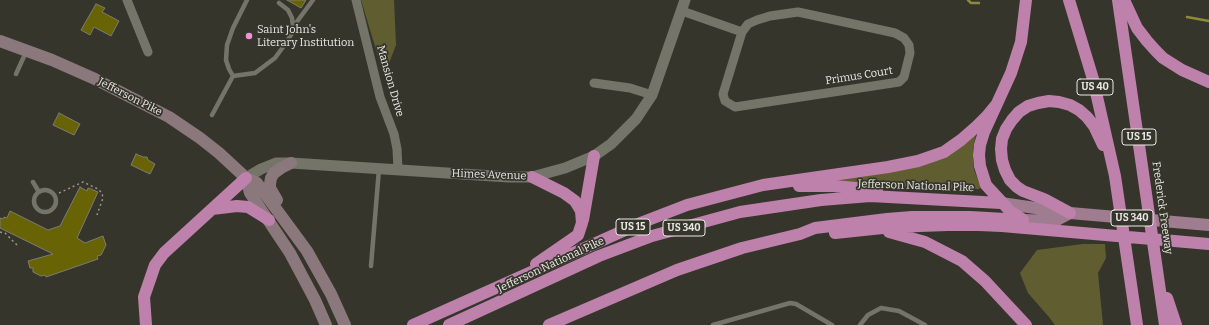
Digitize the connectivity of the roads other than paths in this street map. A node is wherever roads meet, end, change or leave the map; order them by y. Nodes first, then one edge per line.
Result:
1 (127, 0) edge
2 (247, 0) edge
3 (313, 0) edge
4 (356, 0) edge
5 (685, 0) edge
6 (1026, 0) edge
7 (1069, 0) edge
8 (1118, 0) edge
9 (1124, 0) edge
10 (279, 3) dead end
11 (682, 11) junction
12 (293, 27) junction
13 (742, 32) junction
14 (0, 41) edge
15 (26, 50) junction
16 (148, 52) dead end
17 (16, 74) dead end
18 (233, 76) junction
19 (1209, 82) edge
20 (594, 83) dead end
21 (652, 95) junction
22 (996, 105) junction
23 (212, 115) dead end
24 (594, 156) junction
25 (291, 163) junction
26 (379, 169) junction
27 (398, 170) junction
28 (1115, 176) junction
29 (532, 177) junction
30 (246, 178) junction
31 (33, 182) dead end
32 (763, 185) junction
33 (39, 192) junction
34 (935, 199) junction
35 (1001, 203) junction
36 (212, 209) junction
37 (1070, 213) junction
38 (269, 220) junction
39 (1023, 220) junction
40 (582, 223) junction
41 (1209, 225) edge
42 (876, 229) junction
43 (800, 234) junction
44 (1209, 244) edge
45 (308, 251) junction
46 (371, 266) dead end
47 (1157, 274) junction
48 (508, 283) junction
49 (146, 325) edge
50 (326, 325) edge
51 (345, 325) edge
52 (413, 325) edge
53 (449, 325) edge
54 (549, 325) edge
55 (713, 325) edge
56 (832, 325) edge
57 (860, 325) edge
58 (925, 325) edge
59 (1026, 325) edge
60 (1137, 325) edge
61 (1165, 325) edge
62 (1176, 325) edge

1 - 16 street
2 - 18 lane
3 - 12 lane
4 - 27 street, Mansion Drive
5 - 11 street, Himes Avenue
6 - 22 highway, US 15
7 - 28 highway, US 40
8 - 47 highway, Frederick Freeway / US 15
9 - 19 highway
10 - 12 lane
11 - 13 street
11 - 21 street, Himes Avenue
12 - 18 lane
13 - 13 street, Primus Court
14 - 15 main road, Jefferson Pike
15 - 17 lane
15 - 30 main road, Jefferson Pike
18 - 23 lane
20 - 21 street
21 - 24 street, Himes Avenue
22 - 32 highway, US 15
22 - 35 highway
24 - 29 street, Himes Avenue
24 - 40 highway
25 - 26 street, Himes Avenue
25 - 30 street, Himes Avenue
25 - 45 main road
26 - 27 street, Himes Avenue
26 - 46 lane
27 - 29 street, Himes Avenue
28 - 37 highway
28 - 60 highway, US 40
29 - 40 highway
30 - 36 highway
30 - 38 main road, Jefferson Pike
30 - 45 main road, Jefferson Pike
31 - 33 lane
32 - 34 highway
32 - 48 highway, US 15
33 - 33 lane
34 - 35 highway, Jefferson National Pike / US 340
34 - 53 highway, Jefferson National Pike / US 340
35 - 37 main road, Jefferson National Pike / US 340
35 - 39 highway
36 - 38 highway
36 - 49 highway
37 - 39 main road
37 - 41 main road, US 340
38 - 50 main road, Jefferson Pike
39 - 43 highway
40 - 48 highway
42 - 43 highway
42 - 44 highway
42 - 59 highway
43 - 54 highway
45 - 51 main road, Jefferson Pike
47 - 61 highway, Frederick Freeway
47 - 62 highway, US 15
48 - 52 highway, US 15
55 - 56 lane
57 - 58 lane

